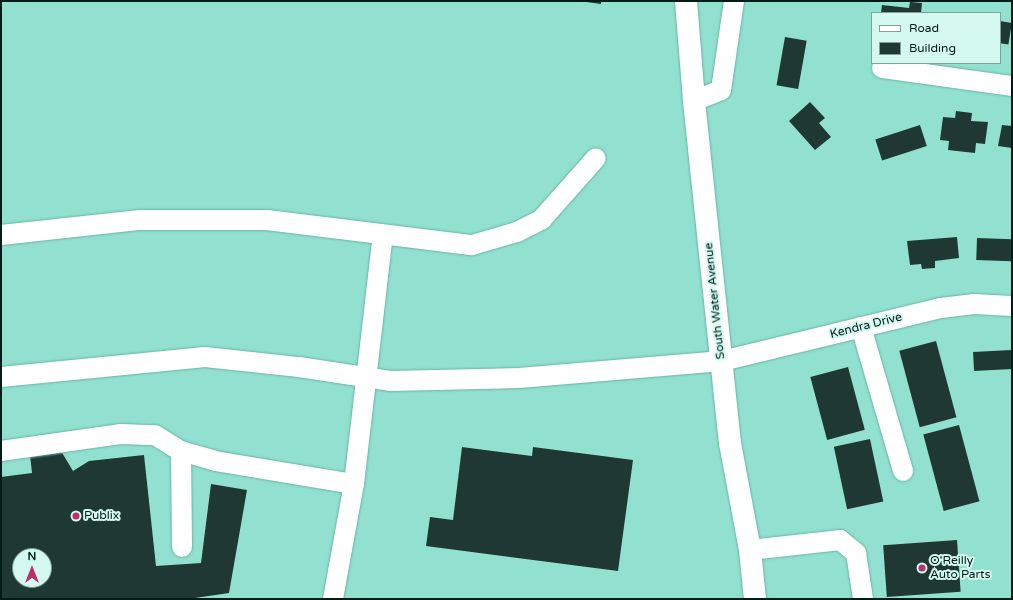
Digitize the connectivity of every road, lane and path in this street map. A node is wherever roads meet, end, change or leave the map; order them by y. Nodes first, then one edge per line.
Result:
1 (686, 1) edge
2 (734, 1) edge
3 (882, 68) dead end
4 (1012, 86) edge
5 (694, 101) junction
6 (596, 158) dead end
7 (1, 235) edge
8 (383, 235) junction
9 (1012, 306) edge
10 (861, 327) junction
11 (722, 361) junction
12 (1, 377) edge
13 (366, 378) junction
14 (1, 451) edge
15 (181, 451) junction
16 (903, 471) dead end
17 (354, 484) junction
18 (182, 548) dead end
19 (750, 550) junction
20 (333, 599) edge
21 (755, 599) edge
22 (863, 599) edge

1 - 5 main road, South Water Avenue
2 - 5 street
3 - 4 street
5 - 11 main road, South Water Avenue
6 - 8 street
7 - 8 street
8 - 13 street
9 - 10 street, Kendra Drive
10 - 11 street, Kendra Drive
10 - 16 street
11 - 13 street, Kendra Drive
11 - 19 main road, South Water Avenue
12 - 13 street, Kendra Drive
13 - 17 street
14 - 15 street
15 - 17 street
15 - 18 street
17 - 20 street
19 - 21 main road, South Water Avenue
19 - 22 street

